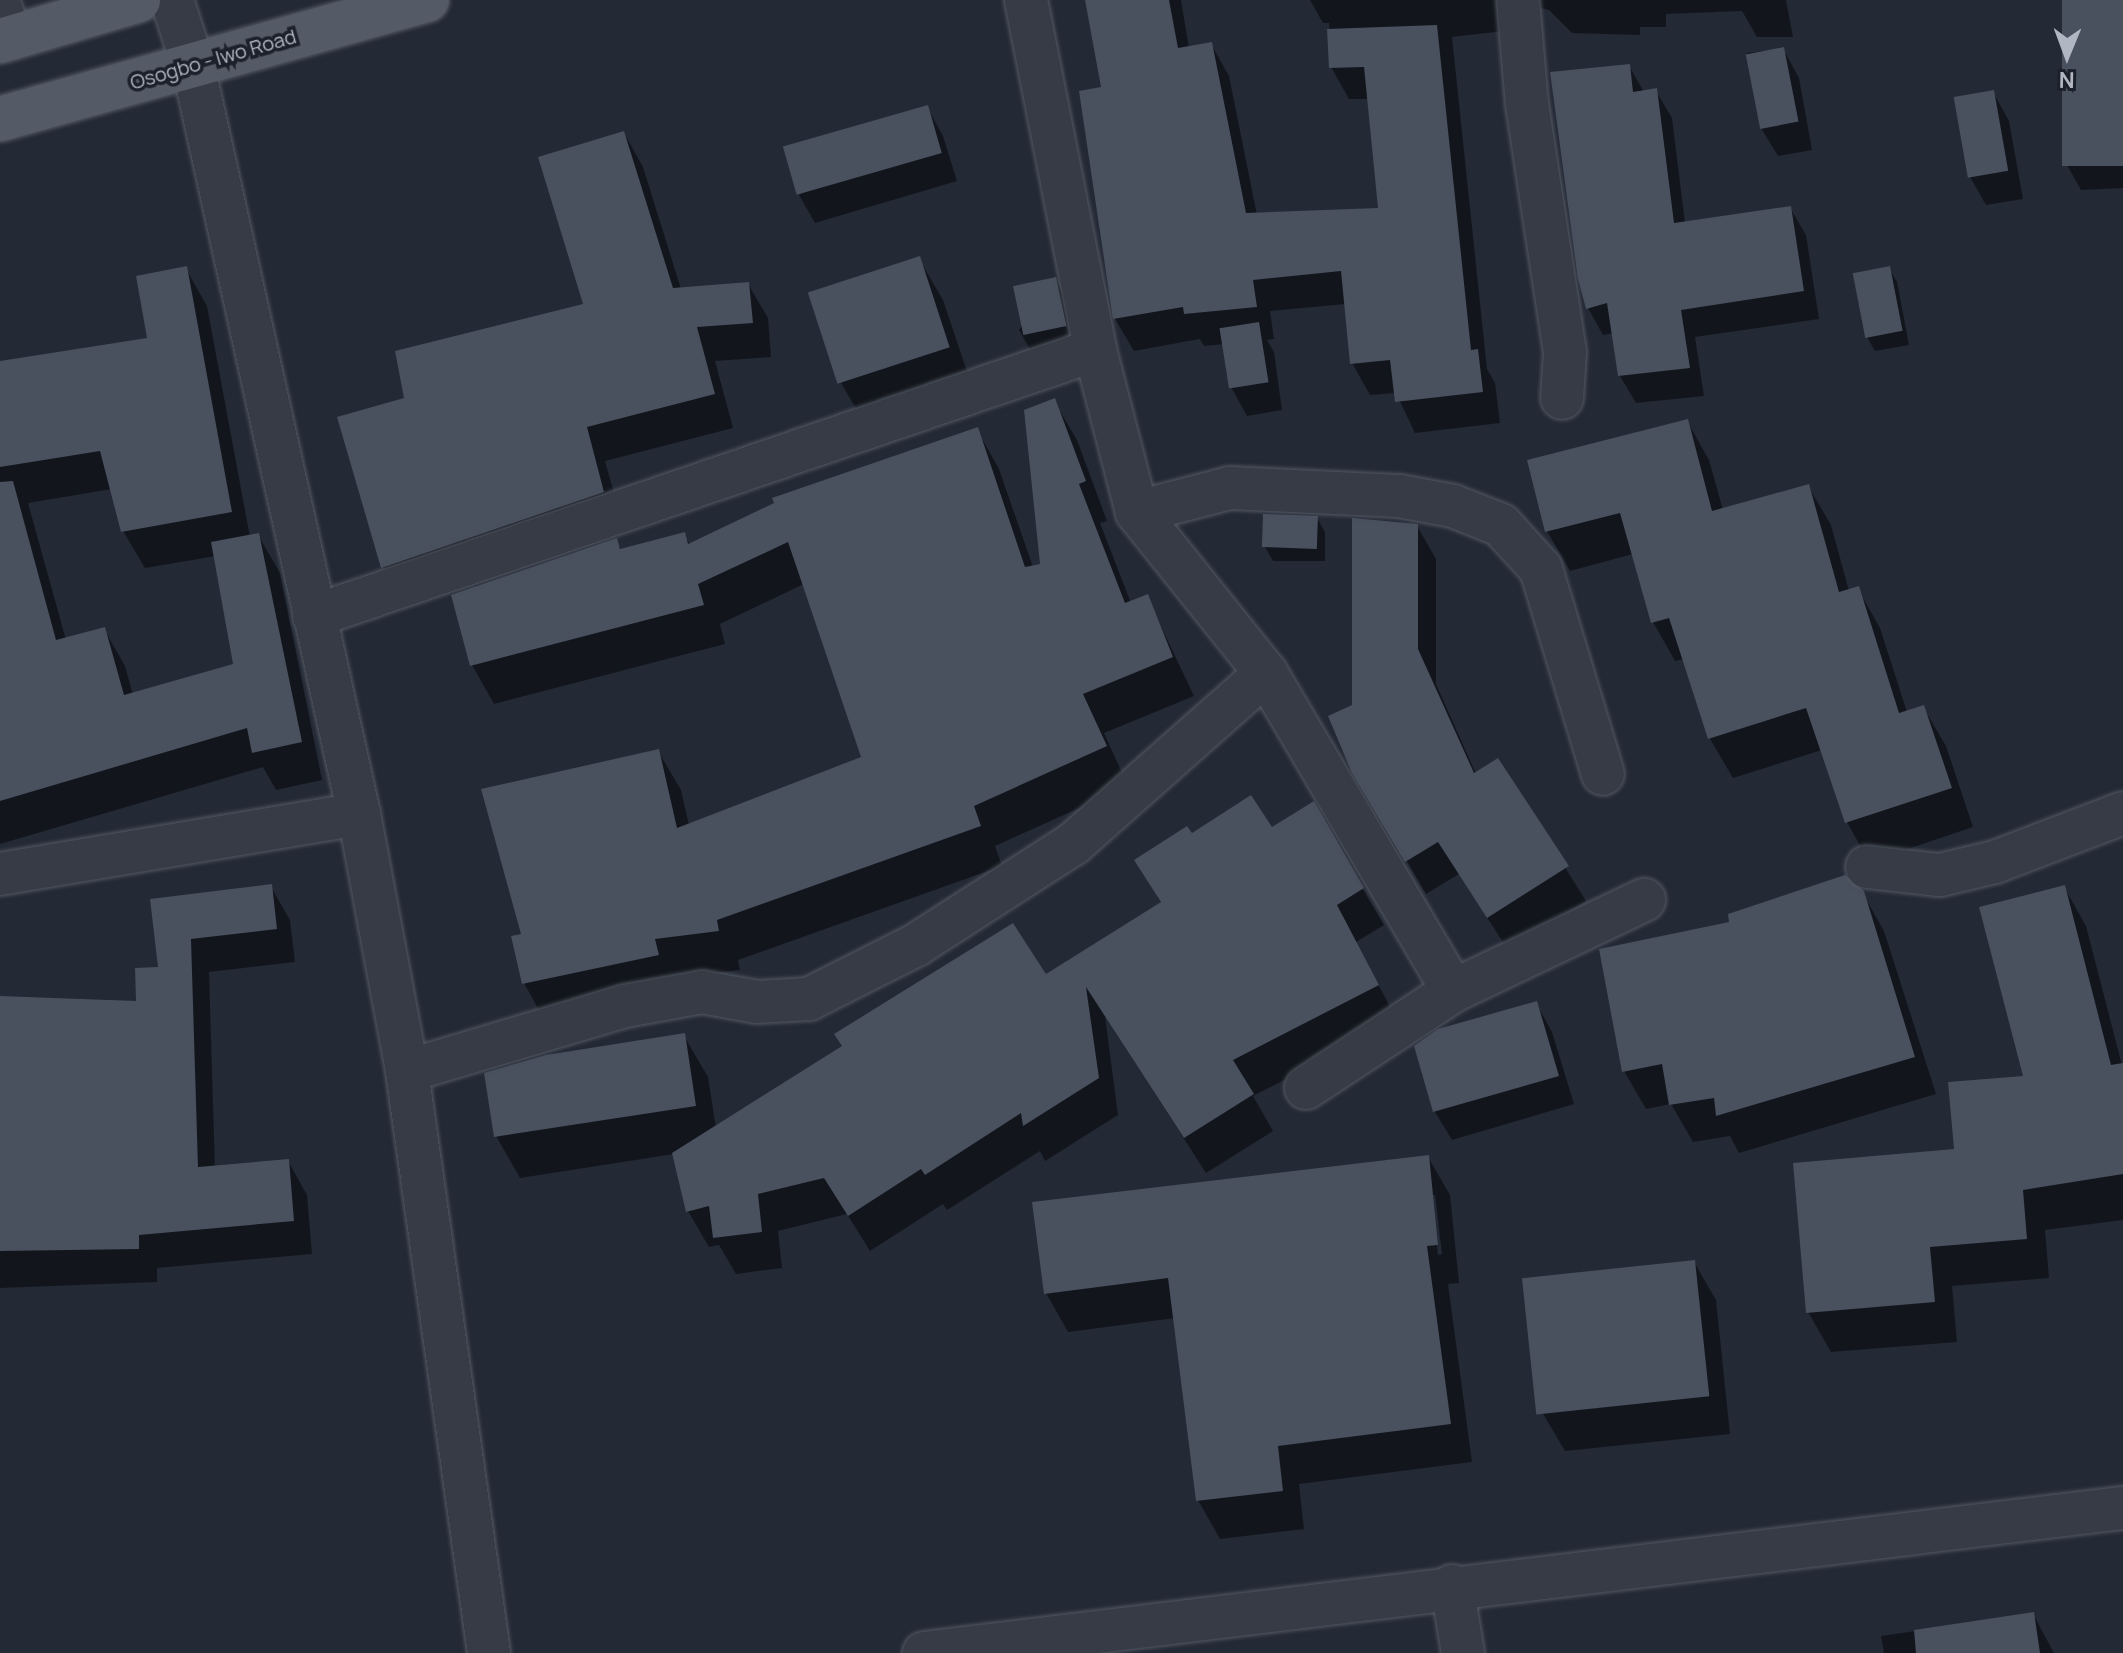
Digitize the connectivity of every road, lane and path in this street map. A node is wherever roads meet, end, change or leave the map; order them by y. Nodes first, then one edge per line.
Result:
1 (138, 0) edge
2 (172, 0) edge
3 (427, 0) edge
4 (1026, 0) edge
5 (1518, 0) edge
6 (4, 28) edge
7 (193, 65) junction
8 (0, 119) edge
9 (1095, 350) junction
10 (1562, 398) dead end
11 (1137, 512) junction
12 (314, 616) junction
13 (1266, 673) junction
14 (1603, 774) dead end
15 (2123, 813) edge
16 (359, 814) junction
17 (1867, 867) dead end
18 (0, 874) edge
19 (1644, 900) dead end
20 (1453, 991) junction
21 (407, 1071) junction
22 (1306, 1088) dead end
23 (2123, 1508) edge
24 (1452, 1586) junction
25 (489, 1653) edge
26 (924, 1653) edge
27 (1463, 1653) edge

1 - 6 main road
2 - 7 street
3 - 7 main road, Osogbo - Iwo Road
4 - 9 street
5 - 10 street
7 - 8 main road, Osogbo - Iwo Road
7 - 12 street
9 - 11 street
9 - 12 street
11 - 13 street
11 - 14 street
12 - 16 street
13 - 20 street
13 - 21 street
15 - 17 street
16 - 18 street
16 - 21 street
19 - 20 street
20 - 22 street
21 - 25 street
23 - 24 street
24 - 26 street
24 - 27 street

